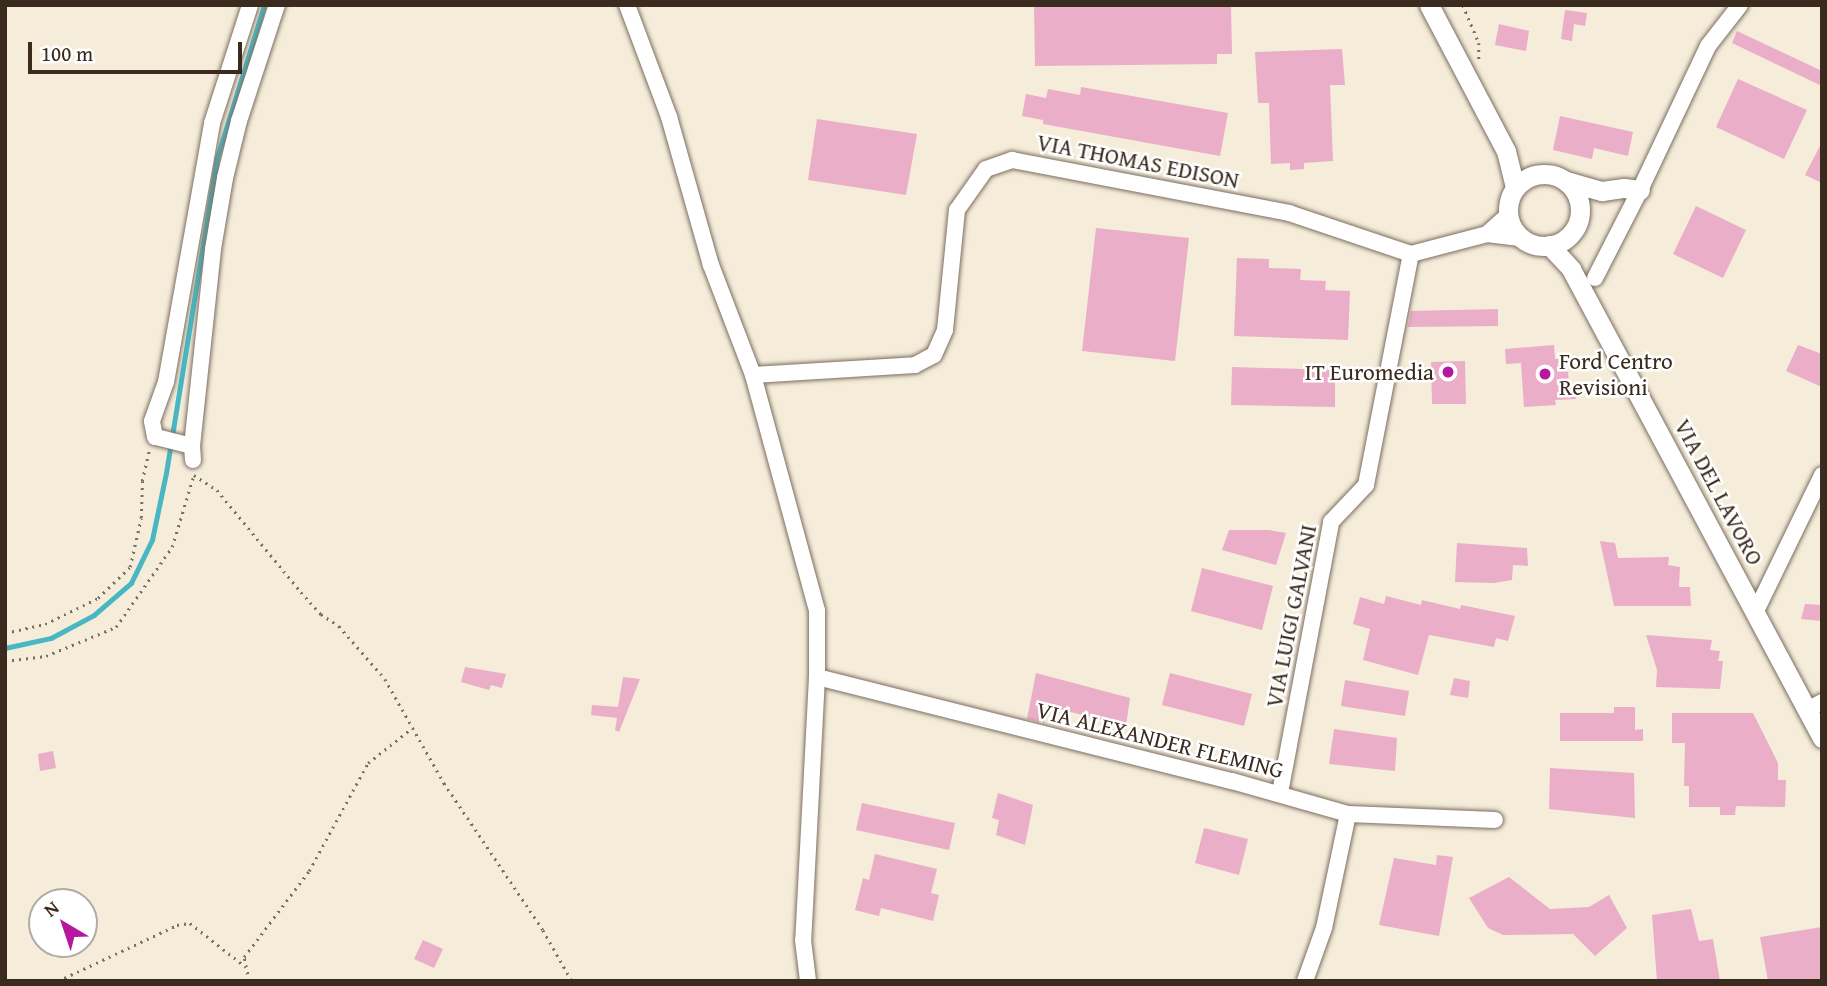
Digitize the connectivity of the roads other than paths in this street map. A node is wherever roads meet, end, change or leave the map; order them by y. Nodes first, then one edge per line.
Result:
1 (250, 5) edge
2 (277, 5) edge
3 (627, 5) edge
4 (1429, 5) edge
5 (1741, 5) edge
6 (1506, 151) junction
7 (1539, 174) junction
8 (1566, 181) junction
9 (1516, 188) junction
10 (1640, 191) junction
11 (1508, 215) junction
12 (1579, 219) junction
13 (1487, 234) junction
14 (1568, 237) junction
15 (1522, 238) junction
16 (1549, 245) junction
17 (1411, 254) junction
18 (1570, 269) junction
19 (1595, 278) dead end
20 (753, 374) junction
21 (1822, 475) edge
22 (1756, 611) junction
23 (817, 677) junction
24 (1815, 706) edge
25 (1822, 738) edge
26 (1280, 793) junction
27 (1348, 814) junction
28 (1495, 820) dead end
29 (808, 981) edge
30 (1305, 981) edge

1 - 2 street
3 - 20 street
4 - 6 main road
5 - 10 street
6 - 7 main road
6 - 9 main road
7 - 8 main road
7 - 9 main road
8 - 10 main road
8 - 12 main road
9 - 11 main road
10 - 12 main road
10 - 19 street
11 - 13 street
11 - 15 main road
12 - 14 main road
13 - 15 street
13 - 17 street
14 - 16 main road
14 - 18 main road
15 - 16 main road
16 - 18 main road
17 - 20 street, VIA THOMAS EDISON
17 - 26 street, VIA LUIGI GALVANI
18 - 22 main road, VIA DEL LAVORO
20 - 23 street
21 - 22 street
22 - 24 main road, VIA DEL LAVORO
23 - 26 street, VIA ALEXANDER FLEMING
23 - 29 street
24 - 25 main road, VIA DEL LAVORO
26 - 27 street, VIA ALEXANDER FLEMING
27 - 28 street, VIA ALEXANDER FLEMING
27 - 30 street

